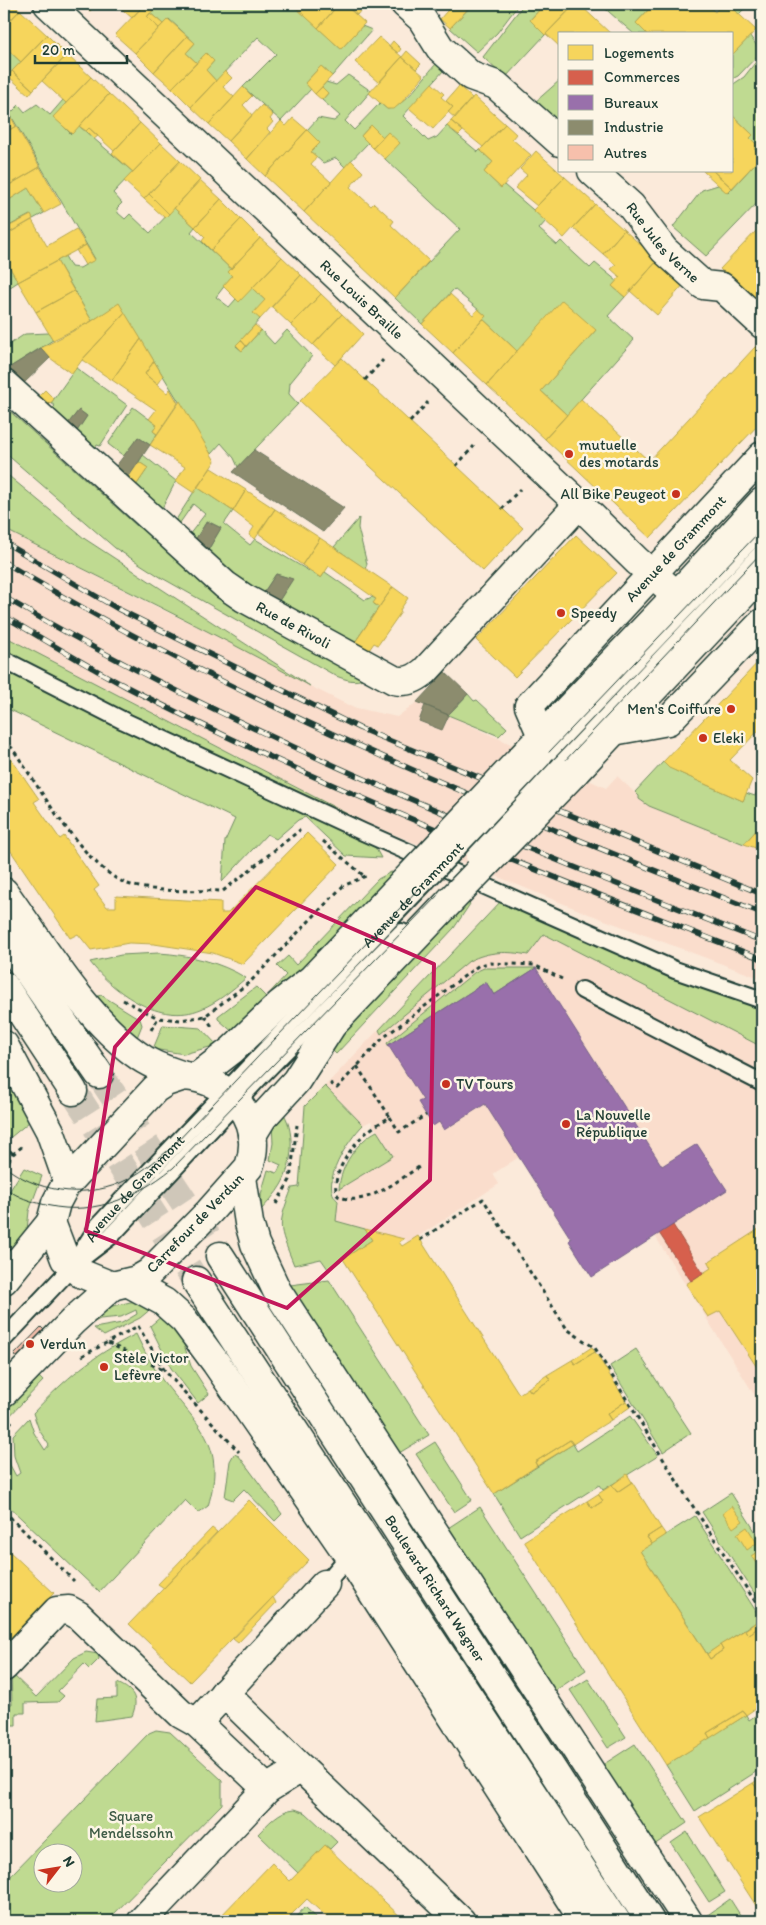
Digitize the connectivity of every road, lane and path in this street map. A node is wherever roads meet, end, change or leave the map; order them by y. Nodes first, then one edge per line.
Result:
1 (48, 4) edge
2 (405, 4) edge
3 (558, 140) edge
4 (593, 172) edge
5 (762, 324) edge
6 (379, 364) dead end
7 (365, 380) dead end
8 (4, 384) edge
9 (424, 407) dead end
10 (410, 422) dead end
11 (470, 450) dead end
12 (762, 456) edge
13 (456, 466) dead end
14 (516, 493) dead end
15 (762, 502) edge
16 (579, 504) junction
17 (502, 509) dead end
18 (762, 529) edge
19 (762, 552) edge
20 (762, 574) edge
21 (653, 575) junction
22 (678, 595) junction
23 (762, 623) edge
24 (4, 660) edge
25 (613, 731) junction
26 (4, 740) edge
27 (538, 748) junction
28 (567, 769) junction
29 (306, 825) dead end
30 (318, 837) dead end
31 (371, 874) dead end
32 (364, 876) junction
33 (417, 880) junction
34 (4, 892) edge
35 (446, 896) junction
36 (4, 937) edge
37 (4, 986) edge
38 (582, 990) joint
39 (762, 1000) edge
40 (148, 1035) dead end
41 (4, 1045) edge
42 (358, 1066) junction
43 (99, 1074) tunnel mouth
44 (191, 1077) junction
45 (762, 1083) edge
46 (337, 1088) dead end
47 (73, 1091) tunnel mouth
48 (232, 1096) junction
49 (426, 1115) dead end
50 (295, 1116) dead end
51 (390, 1117) junction
52 (252, 1135) junction
53 (4, 1145) edge
54 (419, 1167) dead end
55 (4, 1168) edge
56 (242, 1177) junction
57 (68, 1182) junction
58 (272, 1210) dead end
59 (51, 1222) junction
60 (420, 1240) dead end
61 (220, 1256) tunnel mouth
62 (72, 1267) junction
63 (4, 1280) edge
64 (196, 1281) tunnel mouth
65 (120, 1285) junction
66 (146, 1321) dead end
67 (4, 1339) edge
68 (107, 1343) junction
69 (100, 1347) dead end
70 (165, 1370) dead end
71 (4, 1392) edge
72 (4, 1511) edge
73 (349, 1556) junction
74 (325, 1584) joint
75 (762, 1612) edge
76 (78, 1615) junction
77 (4, 1667) edge
78 (224, 1694) junction
79 (197, 1723) junction
80 (301, 1768) junction
81 (267, 1789) junction
82 (142, 1921) edge
83 (461, 1921) edge
84 (584, 1921) edge
85 (616, 1921) edge
86 (650, 1921) edge
87 (688, 1921) edge

1 - 16 main road, Rue Louis Braille
2 - 3 main road
4 - 5 main road, Rue Jules Verne
6 - 7 path
8 - 16 main road, Rue de Rivoli
9 - 10 path
11 - 13 path
12 - 21 main road, Avenue de Grammont
14 - 17 path
15 - 22 main road, Avenue de Grammont
16 - 21 main road, Rue Louis Braille
18 - 27 lane, Avenue de Grammont
19 - 28 lane, Avenue de Grammont
20 - 25 main road, Avenue de Grammont
21 - 22 main road, Rue Louis Braille
21 - 27 main road, Avenue de Grammont
22 - 27 main road, Avenue de Grammont
23 - 25 main road
24 - 39 lane
25 - 28 main road, Avenue de Grammont
26 - 29 path
27 - 33 main road, Avenue de Grammont, bridge
28 - 35 main road, Avenue de Grammont, bridge
30 - 32 path
31 - 32 path
32 - 40 path
33 - 44 main road, Avenue de Grammont
33 - 48 lane, Avenue de Grammont
34 - 44 main road
35 - 48 lane, Avenue de Grammont
35 - 52 main road, Avenue de Grammont
36 - 43 main road
37 - 47 main road
38 - 42 path
38 - 45 lane
41 - 57 main road
42 - 46 path
42 - 51 path
44 - 48 main road
44 - 57 main road
48 - 52 main road, Carrefour de Verdun
48 - 62 lane, Avenue de Grammont
49 - 51 path
50 - 58 path
51 - 54 path
52 - 56 main road, Carrefour de Verdun
53 - 55 path
56 - 65 main road, Carrefour de Verdun
56 - 87 main road
57 - 59 main road
59 - 62 main road
59 - 63 main road
60 - 75 path
61 - 86 main road, Boulevard Richard Wagner
62 - 65 main road
62 - 67 lane, Avenue de Grammont
64 - 85 main road, Boulevard Richard Wagner
65 - 71 main road
65 - 73 main road
66 - 68 path
68 - 69 path
68 - 70 path
72 - 76 path
73 - 74 lane
73 - 84 main road
74 - 78 main road
76 - 77 main road
76 - 79 main road
78 - 79 main road
78 - 80 main road
79 - 81 main road
80 - 81 main road
80 - 83 main road
81 - 82 main road

